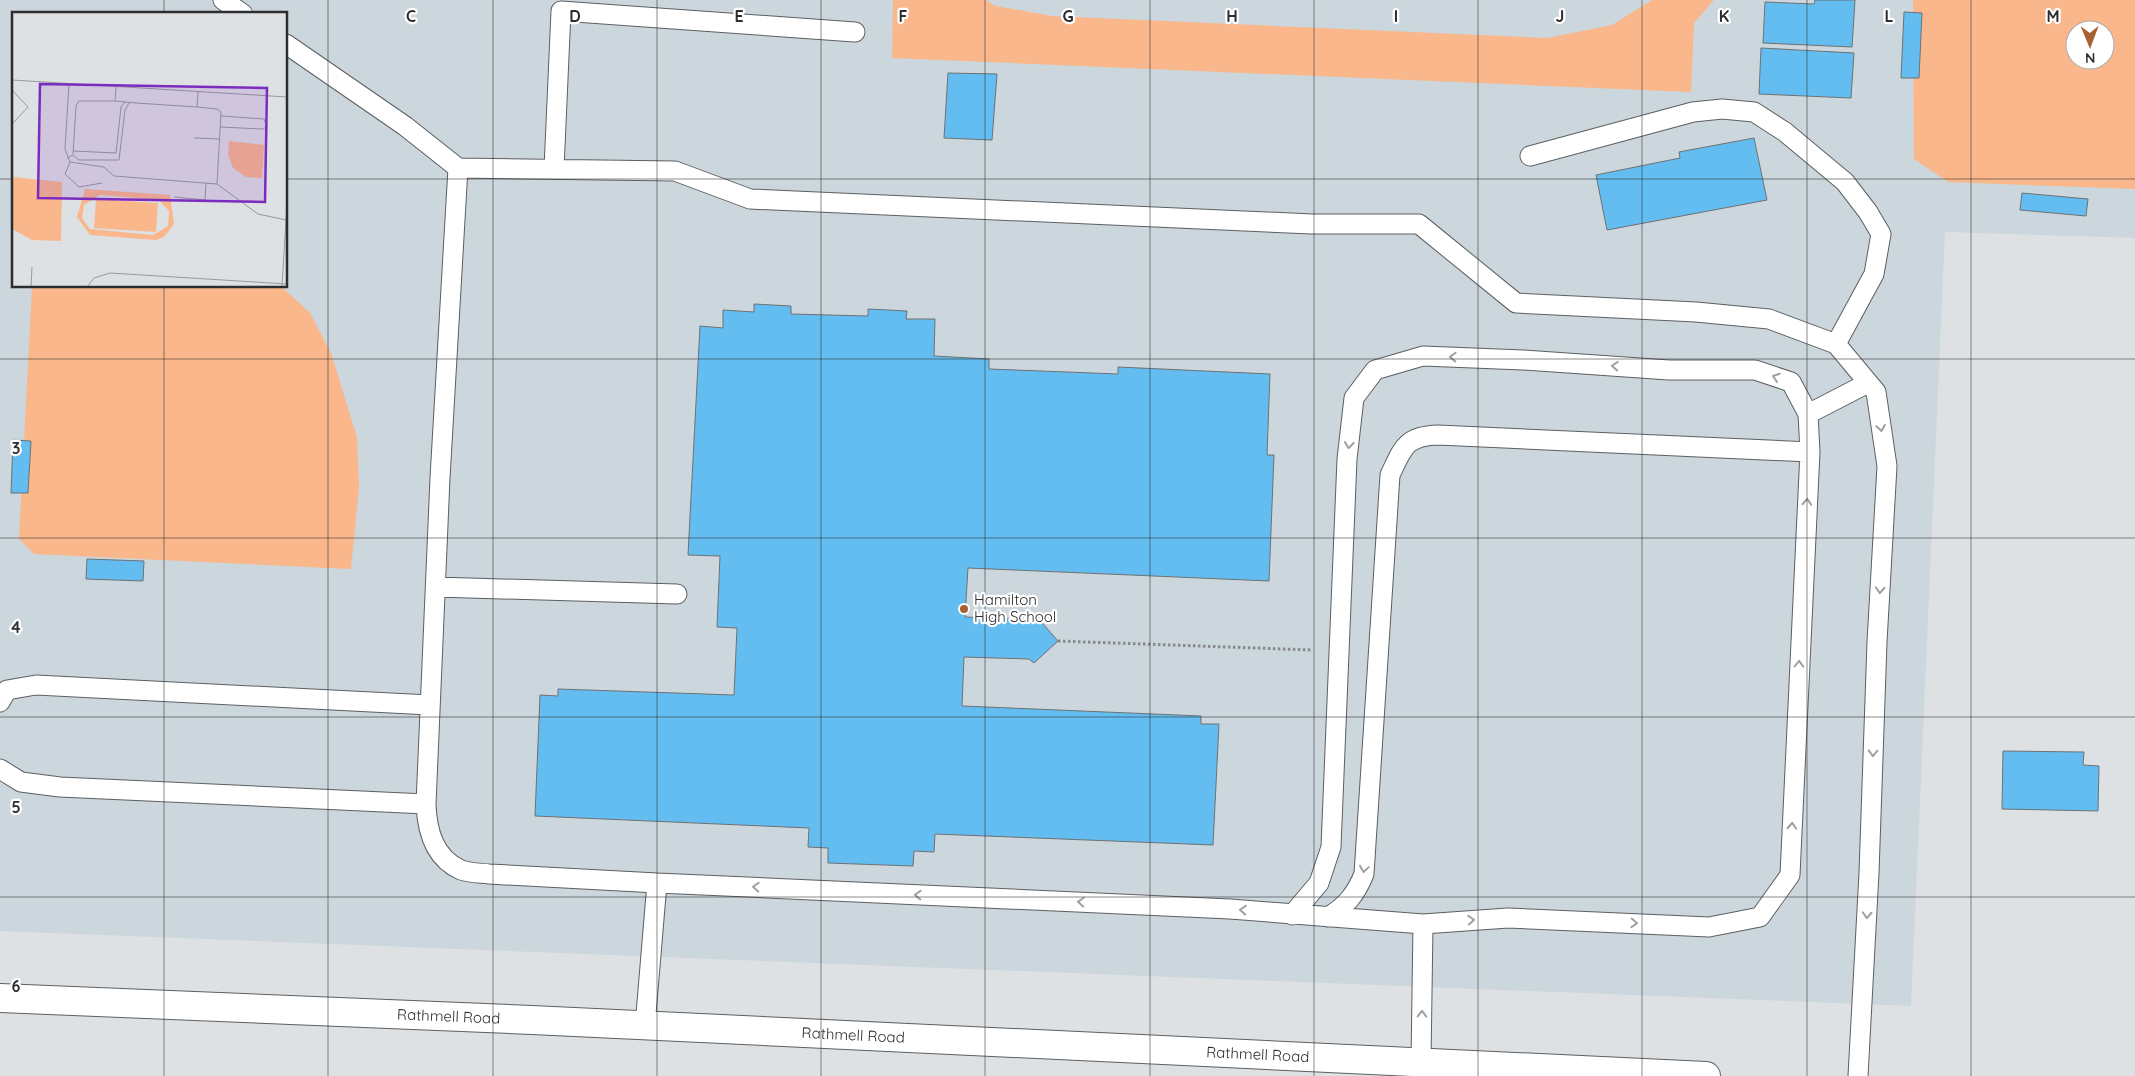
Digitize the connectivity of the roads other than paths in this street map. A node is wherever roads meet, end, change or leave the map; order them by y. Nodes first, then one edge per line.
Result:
1 (223, 0) edge
2 (240, 12) edge
3 (855, 32) dead end
4 (288, 45) edge
5 (1530, 156) dead end
6 (458, 168) junction
7 (554, 169) junction
8 (1836, 344) junction
9 (1868, 383) junction
10 (1808, 414) junction
11 (1810, 452) junction
12 (436, 588) junction
13 (677, 594) dead end
14 (0, 702) edge
15 (430, 705) junction
16 (0, 769) edge
17 (426, 804) junction
18 (657, 883) junction
19 (1292, 914) junction
20 (1328, 917) junction
21 (1423, 924) junction
22 (0, 998) edge
23 (645, 1026) junction
24 (1421, 1063) junction
25 (1706, 1076) edge
26 (1858, 1076) edge

1 - 2 lane
3 - 7 lane
4 - 6 lane
5 - 8 lane
6 - 7 lane
6 - 12 lane
7 - 8 lane
8 - 9 lane
9 - 10 lane
9 -> 26 lane
10 - 11 lane
10 -> 19 lane
11 -> 20 lane
21 -> 11 lane
12 - 13 lane
12 - 15 lane
14 - 15 lane
15 - 17 lane
16 - 17 lane
17 - 18 lane
19 -> 18 lane
18 - 23 lane
19 - 20 lane
20 - 21 lane
24 -> 21 lane
22 - 23 street, Rathmell Road
23 - 24 street, Rathmell Road
24 - 25 street, Rathmell Road

